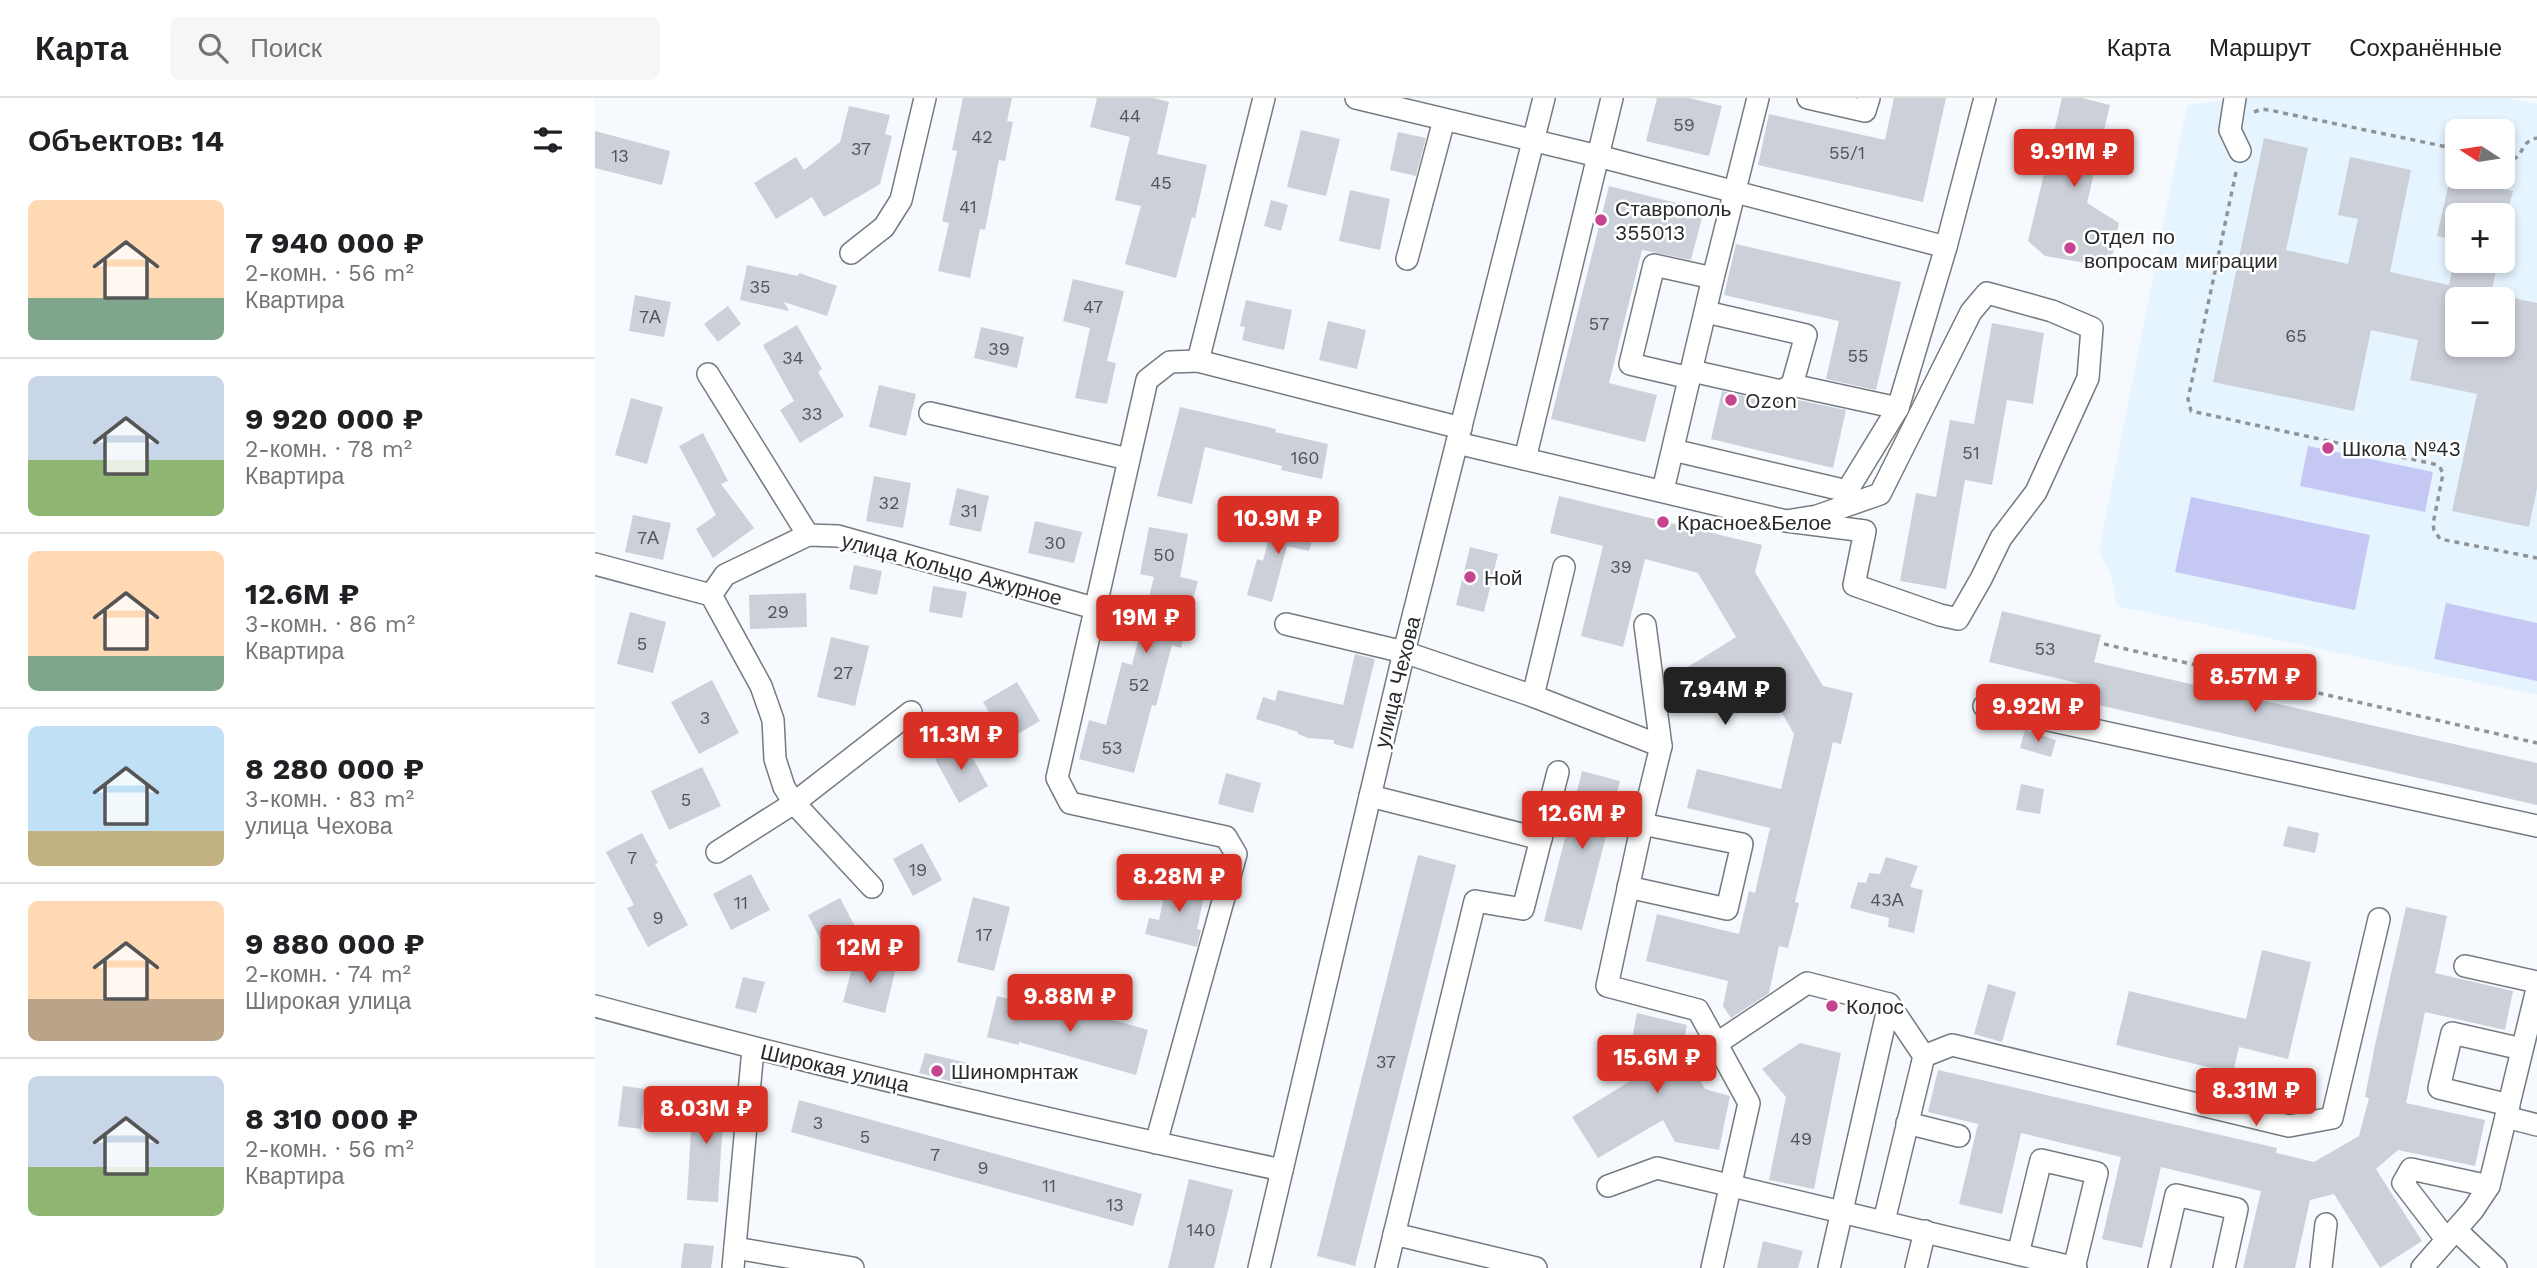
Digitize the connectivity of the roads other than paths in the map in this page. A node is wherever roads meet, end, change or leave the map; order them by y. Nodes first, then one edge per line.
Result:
1 (925, 98) edge
2 (1264, 98) edge
3 (1356, 98) edge
4 (1544, 98) edge
5 (1612, 98) edge
6 (1758, 98) edge
7 (1808, 98) edge
8 (1869, 98) edge
9 (1985, 98) edge
10 (2235, 98) edge
11 (1444, 120) junction
12 (1534, 141) junction
13 (2240, 151) road end
14 (1598, 156) junction
15 (1735, 192) junction
16 (1946, 247) junction
17 (851, 253) dead end
18 (1407, 259) dead end
19 (1713, 278) junction
20 (1706, 312) junction
21 (1198, 360) junction
22 (708, 374) dead end
23 (1691, 374) junction
24 (1792, 385) junction
25 (1898, 408) junction
26 (930, 413) dead end
27 (1459, 435) junction
28 (1673, 450) junction
29 (1128, 459) junction
30 (1525, 459) junction
31 (1663, 491) junction
32 (1786, 521) junction
33 (808, 535) junction
34 (595, 564) edge
35 (1564, 567) dead end
36 (711, 594) junction
37 (1094, 608) junction
38 (1286, 624) dead end
39 (1646, 625) dead end
40 (1404, 652) junction
41 (1533, 696) junction
42 (1984, 706) dead end
43 (911, 712) dead end
44 (1661, 746) junction
45 (1557, 772) dead end
46 (1370, 796) junction
47 (794, 803) junction
48 (1642, 824) junction
49 (2537, 826) edge
50 (1541, 839) junction
51 (717, 852) dead end
52 (873, 887) dead end
53 (1628, 887) junction
54 (2379, 919) dead end
55 (2465, 965) dead end
56 (2537, 982) edge
57 (2537, 989) edge
58 (1889, 1004) junction
59 (595, 1006) edge
60 (1716, 1044) junction
61 (753, 1049) junction
62 (2522, 1049) junction
63 (1924, 1056) junction
64 (2507, 1111) junction
65 (1907, 1123) junction
66 (2537, 1125) edge
67 (1959, 1136) dead end
68 (1156, 1143) junction
69 (1282, 1170) junction
70 (1731, 1185) junction
71 (1608, 1186) dead end
72 (2489, 1186) junction
73 (1842, 1211) junction
74 (1884, 1221) junction
75 (2326, 1224) dead end
76 (1925, 1231) junction
77 (1394, 1234) junction
78 (2451, 1235) junction
79 (2018, 1254) junction
80 (734, 1258) edge
81 (853, 1268) edge
82 (1259, 1268) edge
83 (1386, 1268) edge
84 (1536, 1268) edge
85 (1712, 1268) edge
86 (1829, 1268) edge
87 (1916, 1268) edge
88 (2075, 1268) edge
89 (2158, 1268) edge
90 (2224, 1268) edge
91 (2321, 1268) edge
92 (2422, 1268) edge
93 (2496, 1268) edge

1 - 17 street
2 - 21 street
3 - 11 street
4 - 12 street, улица Чехова
5 - 14 street
6 - 15 street
7 - 8 street
9 - 16 street
10 - 13 street
11 - 12 street
11 - 18 street
12 - 14 street
12 - 27 street, улица Чехова
14 - 15 street
14 - 30 street
15 - 16 street
15 - 19 street
16 - 25 street
19 - 20 street
19 - 23 street
20 - 23 street
20 - 24 street
21 - 27 street
21 - 29 street
22 - 33 street
23 - 24 street
23 - 28 street
24 - 25 street
25 - 28 street
26 - 29 street
27 - 30 street
27 - 40 street, улица Чехова
28 - 31 street
29 - 37 street
30 - 31 street
31 - 32 street
32 - 32 street
33 - 36 street, улица Кольцо Ажурное
33 - 37 street, улица Кольцо Ажурное
34 - 36 street
35 - 41 street
36 - 47 street
37 - 68 street
38 - 40 street
39 - 44 street
40 - 41 street
40 - 46 street, улица Чехова
41 - 44 street
42 - 49 street
43 - 47 street
44 - 48 street
45 - 50 street
46 - 50 street
46 - 69 street, улица Чехова
47 - 51 street
47 - 52 street
48 - 53 street
48 - 53 street
50 - 77 street
53 - 60 street
54 - 63 street
55 - 56 street
57 - 62 street
58 - 60 street
58 - 63 street
58 - 73 street
59 - 61 street, Широкая улица
60 - 70 street
61 - 68 street, Широкая улица
61 - 80 street
62 - 64 street
62 - 64 street
63 - 65 street
64 - 66 street
64 - 72 street
65 - 67 street
65 - 74 street
68 - 69 street, Широкая улица
69 - 82 street, улица Чехова
70 - 71 street
70 - 73 street
70 - 85 street
72 - 78 street
72 - 78 street
73 - 74 street
73 - 86 street
74 - 76 street
75 - 91 street
76 - 79 street
76 - 87 street
77 - 83 street
77 - 84 street
78 - 92 street
78 - 93 street
79 - 88 street
79 - 88 street
80 - 81 street
89 - 90 street

